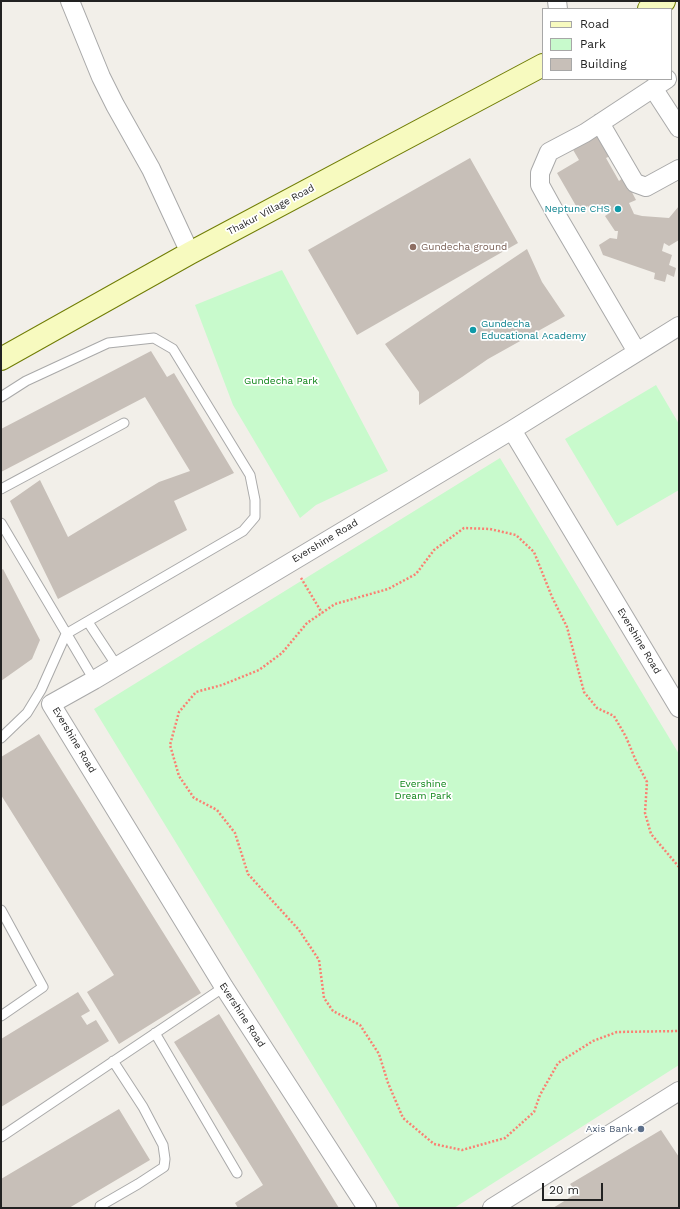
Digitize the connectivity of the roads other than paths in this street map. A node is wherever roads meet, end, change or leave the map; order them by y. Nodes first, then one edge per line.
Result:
1 (70, 1) edge
2 (664, 1) edge
3 (651, 8) edge
4 (542, 66) edge
5 (660, 84) edge
6 (600, 123) junction
7 (679, 128) edge
8 (679, 169) edge
9 (190, 253) junction
10 (679, 326) edge
11 (637, 352) junction
12 (1, 359) edge
13 (1, 397) edge
14 (124, 423) dead end
15 (512, 430) junction
16 (1, 489) edge
17 (1, 522) edge
18 (88, 622) junction
19 (66, 634) junction
20 (117, 666) junction
21 (94, 680) junction
22 (679, 708) edge
23 (1, 738) edge
24 (1, 910) edge
25 (224, 987) junction
26 (1, 1016) edge
27 (155, 1033) junction
28 (113, 1061) junction
29 (679, 1091) edge
30 (1, 1137) edge
31 (237, 1173) dead end
32 (100, 1208) edge
33 (367, 1208) edge
34 (492, 1208) edge

1 - 9 street
2 - 3 street
4 - 9 street, Thakur Village Road
5 - 6 street
5 - 7 street
6 - 8 street
6 - 11 street
9 - 12 street, Thakur Village Road
10 - 11 street, Evershine Road
11 - 15 street, Evershine Road
13 - 18 lane
14 - 16 lane
15 - 20 street, Evershine Road
15 - 22 street, Evershine Road
17 - 19 lane
18 - 19 lane
18 - 20 lane
19 - 21 lane
19 - 23 lane
20 - 21 street, Evershine Road
21 - 25 street, Evershine Road
24 - 26 lane
25 - 27 lane
25 - 33 street, Evershine Road
27 - 28 lane
27 - 31 lane
28 - 30 lane
28 - 32 lane
29 - 34 street

